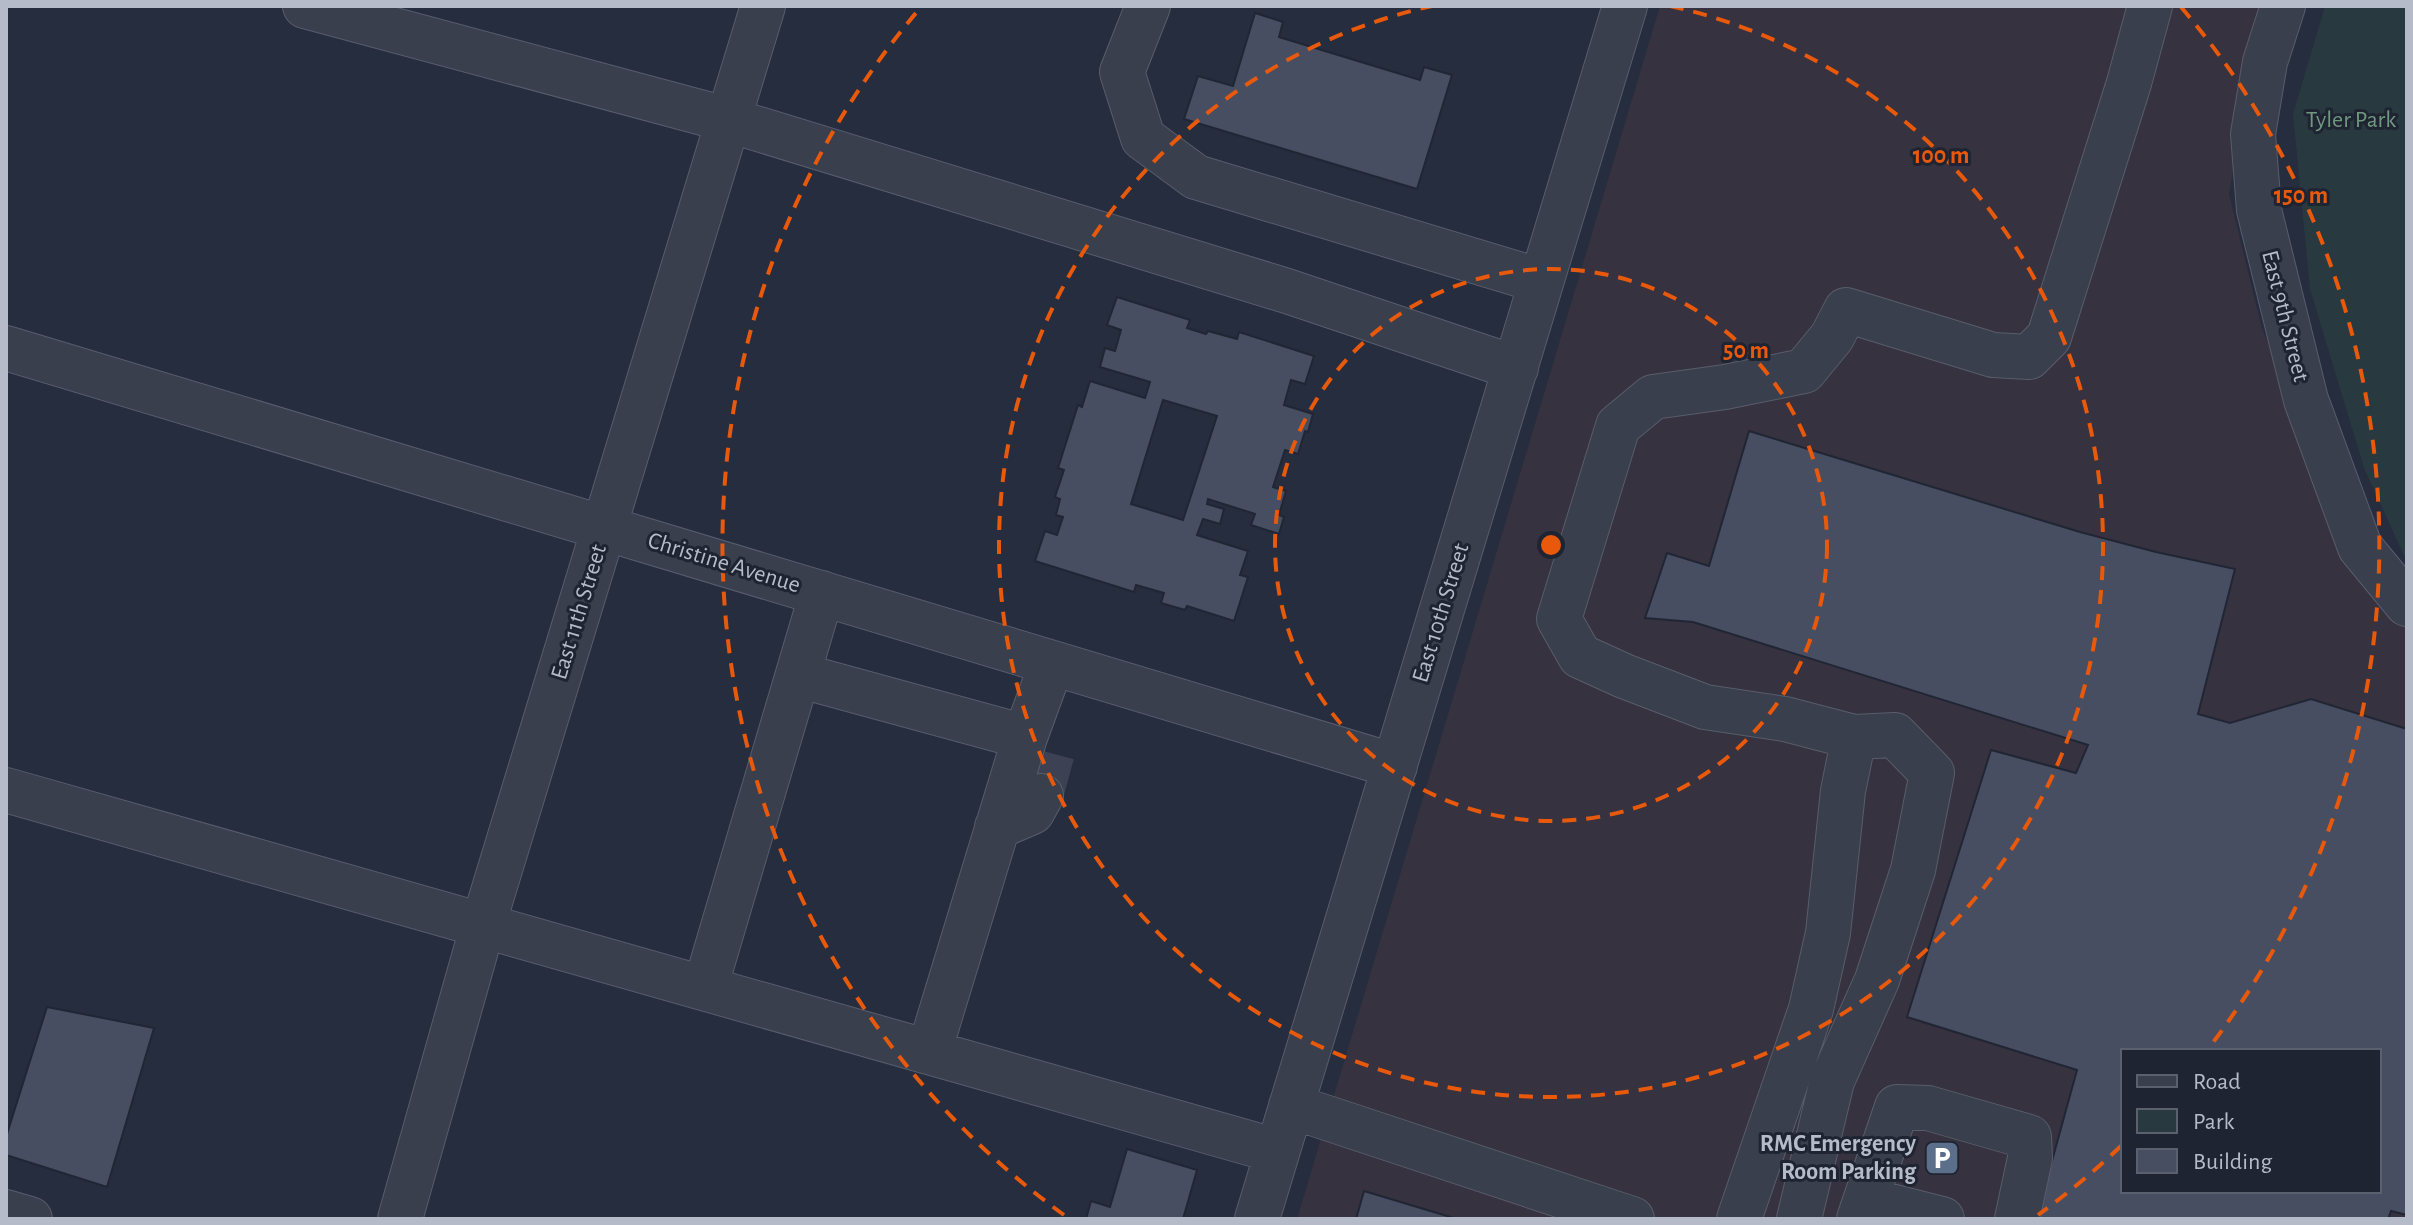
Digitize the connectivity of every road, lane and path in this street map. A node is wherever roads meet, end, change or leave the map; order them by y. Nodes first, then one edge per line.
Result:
1 (305, 6) edge
2 (763, 6) edge
3 (1148, 6) edge
4 (1625, 6) edge
5 (2150, 6) edge
6 (2283, 6) edge
7 (729, 120) junction
8 (1541, 281) junction
9 (6, 348) edge
10 (1516, 368) junction
11 (605, 527) junction
12 (822, 593) junction
13 (2407, 604) edge
14 (1052, 663) junction
15 (798, 675) junction
16 (1038, 733) junction
17 (1854, 737) junction
18 (1395, 766) junction
19 (6, 790) edge
20 (1041, 796) tunnel mouth
21 (997, 827) junction
22 (483, 925) junction
23 (705, 988) junction
24 (929, 1052) junction
25 (1291, 1106) junction
26 (1277, 1151) junction
27 (1863, 1210) edge
28 (6, 1212) edge
29 (30, 1219) edge
30 (400, 1219) edge
31 (1257, 1219) edge
32 (1632, 1219) edge
33 (1739, 1219) edge
34 (1799, 1219) edge
35 (1942, 1219) edge
36 (2017, 1219) edge

1 - 7 street
2 - 7 street, East 11th Street
3 - 8 street
4 - 8 street, East 10th Street
5 - 17 street
6 - 13 street, East 9th Street
7 - 10 street
7 - 11 street, East 11th Street
8 - 10 street, East 10th Street
9 - 11 street, Christine Avenue
10 - 18 street, East 10th Street
11 - 12 street, Christine Avenue
11 - 22 street, East 11th Street
12 - 14 street, Christine Avenue
12 - 15 street
14 - 16 street
14 - 18 street, Christine Avenue
15 - 16 street
15 - 23 street
16 - 21 street
17 - 33 street
17 - 34 street
18 - 25 street, East 10th Street
19 - 22 street
20 - 21 street
21 - 24 street
22 - 23 street
22 - 30 street, East 11th Street
23 - 24 street
24 - 26 street
25 - 26 street, East 10th Street
25 - 32 street
26 - 31 street, East 10th Street
27 - 35 street
27 - 36 street
28 - 29 street

